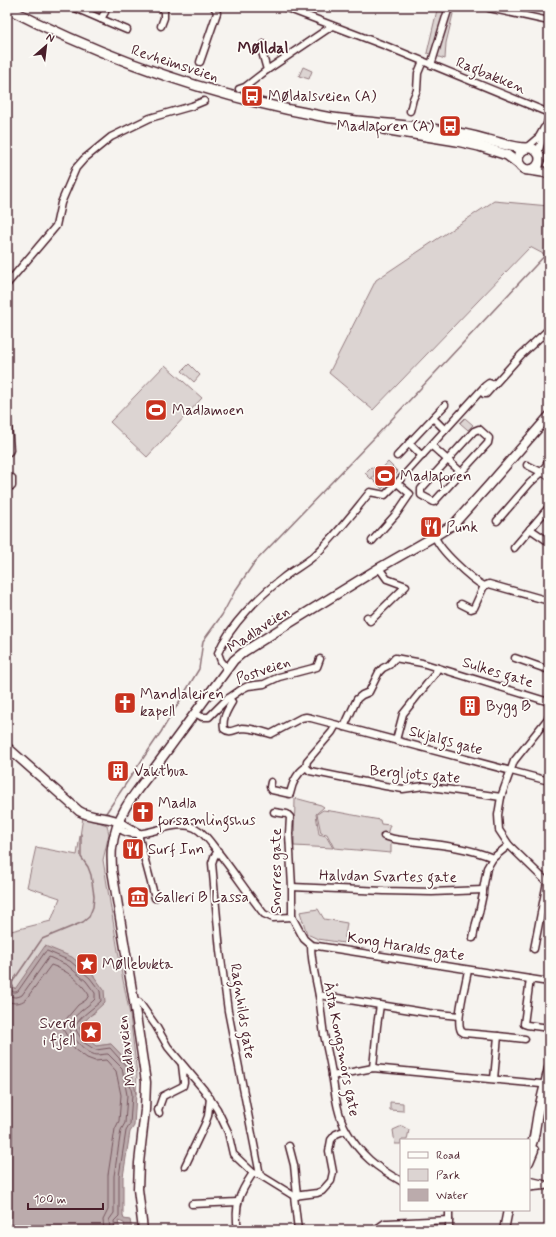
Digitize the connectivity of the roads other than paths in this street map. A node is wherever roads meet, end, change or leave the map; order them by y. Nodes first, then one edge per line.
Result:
1 (73, 7) edge
2 (106, 7) edge
3 (154, 7) edge
4 (164, 7) edge
5 (214, 7) edge
6 (284, 7) edge
7 (449, 7) edge
8 (7, 8) edge
9 (489, 8) dead end
10 (101, 19) junction
11 (549, 22) edge
12 (161, 26) dead end
13 (332, 26) junction
14 (127, 30) dead end
15 (264, 44) dead end
16 (200, 62) dead end
17 (423, 62) junction
18 (431, 65) junction
19 (267, 70) junction
20 (240, 89) dead end
21 (204, 101) dead end
22 (410, 111) dead end
23 (549, 113) edge
24 (343, 119) junction
25 (548, 119) edge
26 (526, 148) junction
27 (539, 155) junction
28 (520, 164) junction
29 (549, 164) edge
30 (530, 170) junction
31 (549, 173) edge
32 (7, 284) edge
33 (549, 329) edge
34 (544, 335) junction
35 (549, 341) edge
36 (445, 405) dead end
37 (7, 412) edge
38 (549, 416) edge
39 (433, 418) junction
40 (446, 430) junction
41 (409, 443) junction
42 (432, 446) junction
43 (7, 452) edge
44 (396, 456) dead end
45 (422, 456) junction
46 (448, 460) junction
47 (549, 461) edge
48 (527, 465) dead end
49 (461, 472) junction
50 (541, 473) junction
51 (549, 476) edge
52 (12, 478) dead end
53 (397, 483) junction
54 (7, 486) edge
55 (549, 507) edge
56 (497, 521) dead end
57 (530, 529) junction
58 (435, 536) junction
59 (372, 541) dead end
60 (549, 542) edge
61 (514, 548) dead end
62 (379, 568) junction
63 (484, 586) junction
64 (549, 601) edge
65 (461, 604) dead end
66 (367, 616) dead end
67 (515, 658) dead end
68 (320, 659) dead end
69 (227, 668) junction
70 (438, 668) junction
71 (549, 670) edge
72 (229, 698) junction
73 (549, 702) edge
74 (195, 712) junction
75 (549, 717) edge
76 (336, 725) junction
77 (344, 727) junction
78 (396, 740) junction
79 (7, 747) edge
80 (306, 767) junction
81 (510, 770) junction
82 (549, 781) edge
83 (271, 782) dead end
84 (501, 797) junction
85 (274, 812) dead end
86 (119, 825) junction
87 (139, 833) junction
88 (384, 836) dead end
89 (509, 845) junction
90 (218, 851) junction
91 (493, 858) junction
92 (548, 883) edge
93 (292, 887) junction
94 (483, 890) junction
95 (155, 898) dead end
96 (292, 917) junction
97 (473, 938) dead end
98 (311, 945) junction
99 (534, 949) dead end
100 (468, 970) junction
101 (530, 979) junction
102 (549, 982) edge
103 (319, 995) junction
104 (134, 1002) junction
105 (380, 1005) junction
106 (459, 1016) junction
107 (549, 1028) edge
108 (498, 1036) junction
109 (525, 1039) dead end
110 (182, 1065) junction
111 (373, 1068) junction
112 (549, 1068) edge
113 (332, 1076) junction
114 (494, 1079) junction
115 (543, 1082) junction
116 (210, 1098) junction
117 (159, 1113) dead end
118 (346, 1130) junction
119 (289, 1146) dead end
120 (530, 1150) edge
121 (530, 1159) edge
122 (185, 1166) dead end
123 (256, 1174) junction
124 (400, 1180) edge
125 (530, 1181) edge
126 (549, 1185) edge
127 (530, 1187) edge
128 (296, 1196) junction
129 (238, 1202) junction
130 (192, 1204) dead end
131 (449, 1211) edge
132 (508, 1211) edge
133 (450, 1220) junction
134 (382, 1228) edge
135 (143, 1230) edge
136 (238, 1230) edge
137 (298, 1230) edge
138 (375, 1230) edge
139 (450, 1230) edge
140 (504, 1230) edge

1 - 10 street
2 - 10 street
3 - 4 street
4 - 12 street
5 - 16 street
6 - 13 street, Ragbakken
7 - 18 street
8 - 24 main road, Revheimsveien
9 - 11 street
10 - 14 street
13 - 17 street, Ragbakken
13 - 19 street
15 - 19 street
17 - 18 street, Ragbakken
17 - 22 street
18 - 23 street, Ragbakken
19 - 20 street
21 - 32 street
24 - 26 main road, Revheimsveien
24 - 28 main road, Revheimsveien
25 - 26 street
25 - 27 street
26 - 27 main road
26 - 28 main road
27 - 29 main road
27 - 30 main road
28 - 30 main road
30 - 31 main road
33 - 34 street
34 - 35 street
34 - 40 street
36 - 39 street
37 - 43 street
38 - 58 main road, Madlaveien
39 - 40 street
39 - 41 street
40 - 42 street
41 - 44 street
41 - 45 street
42 - 45 street
42 - 46 street
45 - 53 street
46 - 49 street
46 - 49 street
46 - 49 street
47 - 50 street
48 - 50 street
50 - 51 street
50 - 56 street
52 - 54 street
53 - 59 street
53 - 69 street
55 - 57 street
57 - 60 street
57 - 61 street
58 - 62 main road, Madlaveien
58 - 63 street
62 - 66 street
62 - 69 main road, Madlaveien
63 - 64 street
63 - 65 street
67 - 71 street
68 - 72 street, Postveien
69 - 74 main road, Madlaveien
70 - 73 street, Sulkes gate
70 - 77 street, Sulkes gate
70 - 78 street
72 - 74 street, Postveien
72 - 76 street, Skjalgs gate
74 - 86 main road, Madlaveien
75 - 81 street
76 - 77 street, Skjalgs gate
76 - 80 street
77 - 78 street, Skjalgs gate
78 - 81 street, Skjalgs gate
79 - 86 main road
80 - 83 street
80 - 84 street, Bergljots gate
81 - 82 street, Skjalgs gate
81 - 84 street
84 - 89 street
85 - 93 street, Snorres gate
86 - 87 street, Snorres gate
86 - 104 main road, Madlaveien
87 - 90 street, Snorres gate
87 - 95 street
88 - 91 street
89 - 91 street
89 - 92 street
90 - 96 street, Snorres gate
90 - 123 street, Ragnhilds gate
91 - 94 street
92 - 99 street
93 - 94 street, Halvdan Svartes gate
93 - 96 street, Snorres gate
94 - 97 street
96 - 98 street
98 - 100 street, Kong Haralds gate
98 - 103 street, Åsta Kongsmors gate
100 - 101 street, Kong Haralds gate
100 - 106 street
101 - 102 street, Kong Haralds gate
101 - 107 street
103 - 105 street
103 - 113 street, Åsta Kongsmors gate
104 - 110 street
104 - 135 main road, Madlaveien
105 - 106 street
105 - 111 street
106 - 108 street
108 - 109 street
108 - 114 street
110 - 116 street
110 - 117 street
111 - 113 street
111 - 114 street
112 - 115 main road
113 - 118 street, Åsta Kongsmors gate
114 - 115 street
115 - 120 main road
115 - 121 main road
116 - 122 street
116 - 123 street
118 - 124 street, Åsta Kongsmors gate
118 - 128 street
119 - 128 street
123 - 128 street
123 - 129 street
125 - 126 street
126 - 127 street
128 - 137 street
129 - 130 street
129 - 136 street
131 - 133 street
132 - 140 main road
133 - 134 street
133 - 139 street
134 - 138 street

